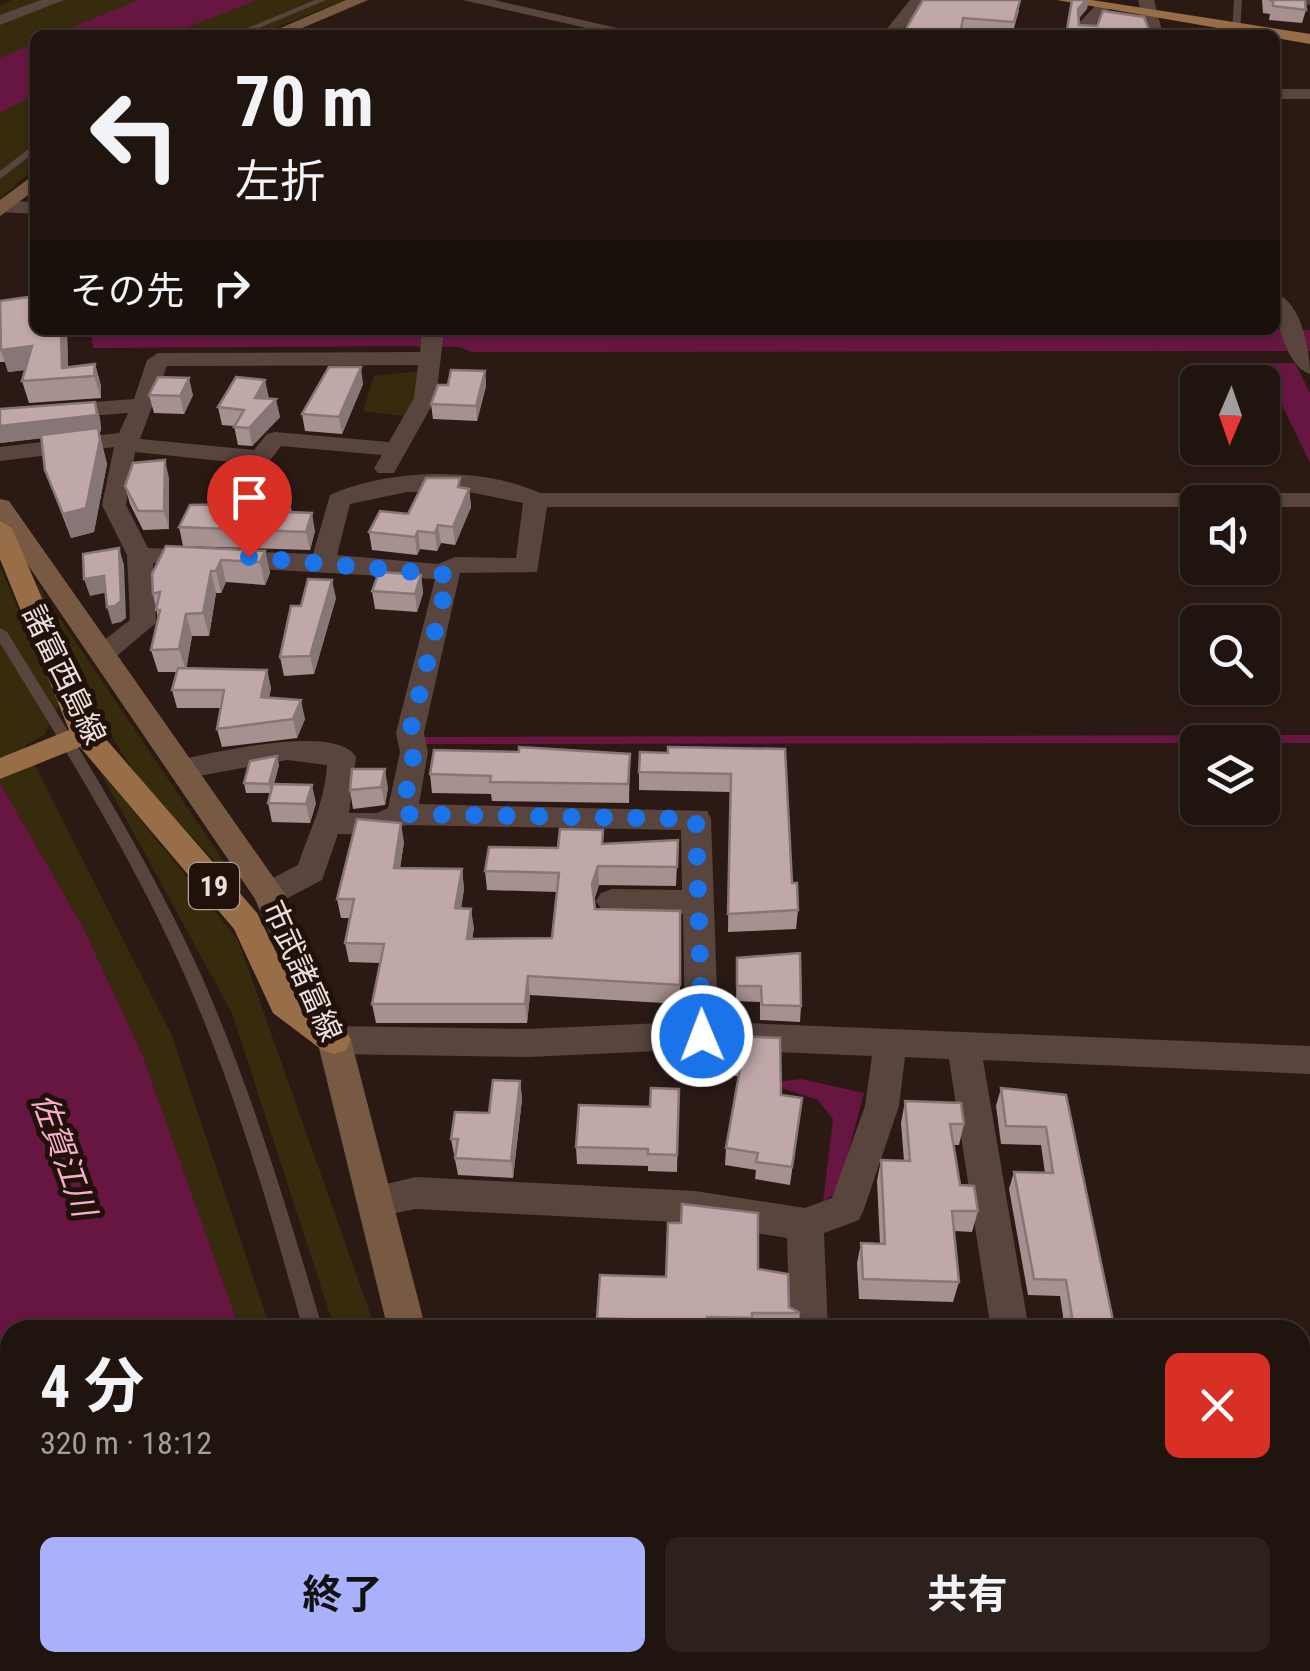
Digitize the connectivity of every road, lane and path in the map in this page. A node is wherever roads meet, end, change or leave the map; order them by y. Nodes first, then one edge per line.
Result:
1 (322, 0) edge
2 (360, 0) edge
3 (471, 0) edge
4 (918, 0) edge
5 (1065, 0) edge
6 (1238, 0) edge
7 (1302, 0) edge
8 (1310, 0) edge
9 (51, 1) edge
10 (1104, 4) edge
11 (1148, 9) edge
12 (0, 20) edge
13 (247, 30) edge
14 (285, 30) edge
15 (618, 30) edge
16 (894, 30) edge
17 (1087, 30) edge
18 (1232, 30) edge
19 (1236, 30) edge
20 (1280, 36) edge
21 (1310, 39) edge
22 (1280, 94) edge
23 (1310, 94) edge
24 (30, 151) edge
25 (0, 176) edge
26 (30, 184) edge
27 (30, 208) edge
28 (2, 209) edge
29 (1290, 324) edge
30 (432, 343) edge
31 (1307, 361) edge
32 (144, 405) junction
33 (0, 416) edge
34 (127, 442) junction
35 (393, 449) junction
36 (0, 454) edge
37 (380, 486) junction
38 (536, 500) junction
39 (1310, 500) edge
40 (0, 506) edge
41 (0, 528) edge
42 (140, 556) junction
43 (323, 562) junction
44 (442, 572) junction
45 (0, 632) edge
46 (103, 654) junction
47 (76, 738) junction
48 (182, 768) junction
49 (0, 769) edge
50 (402, 814) junction
51 (327, 823) junction
52 (270, 894) junction
53 (612, 902) dead end
54 (698, 902) junction
55 (702, 1036) junction
56 (334, 1040) junction
57 (890, 1044) junction
58 (964, 1047) junction
59 (1310, 1060) edge
60 (374, 1201) junction
61 (806, 1224) junction
62 (310, 1320) edge
63 (404, 1320) edge
64 (809, 1320) edge
65 (1008, 1320) edge

1 - 13 lane
2 - 14 main road
3 - 15 street
4 - 16 street
5 - 10 main road
6 - 19 lane
7 - 8 street
9 - 12 street
10 - 11 main road
10 - 17 street
11 - 18 main road
20 - 21 main road
22 - 23 street
24 - 25 lane
26 - 28 main road
27 - 28 street
29 - 31 street
30 - 32 street
30 - 35 street
32 - 33 street
32 - 34 street
34 - 35 street
34 - 36 street
34 - 42 street
35 - 37 street
37 - 38 street
37 - 43 street
38 - 39 street
38 - 44 street
40 - 46 main road, 市武諸富線
41 - 47 main road, 諸富西島線 / 19
42 - 43 street
42 - 46 street
43 - 44 street
44 - 50 street
45 - 47 lane
46 - 48 main road, 市武諸富線
47 - 49 main road
47 - 56 main road, 諸富西島線 / 19
47 - 62 lane
48 - 51 street
48 - 52 main road, 市武諸富線
50 - 51 street
50 - 54 street
51 - 52 street
52 - 56 main road, 市武諸富線
53 - 54 street
54 - 55 street
55 - 56 street
55 - 57 street
56 - 60 main road, 市武諸富線
57 - 58 street
57 - 61 street
58 - 59 street
58 - 65 street
60 - 61 street
60 - 63 main road, 市武諸富線
61 - 64 street

